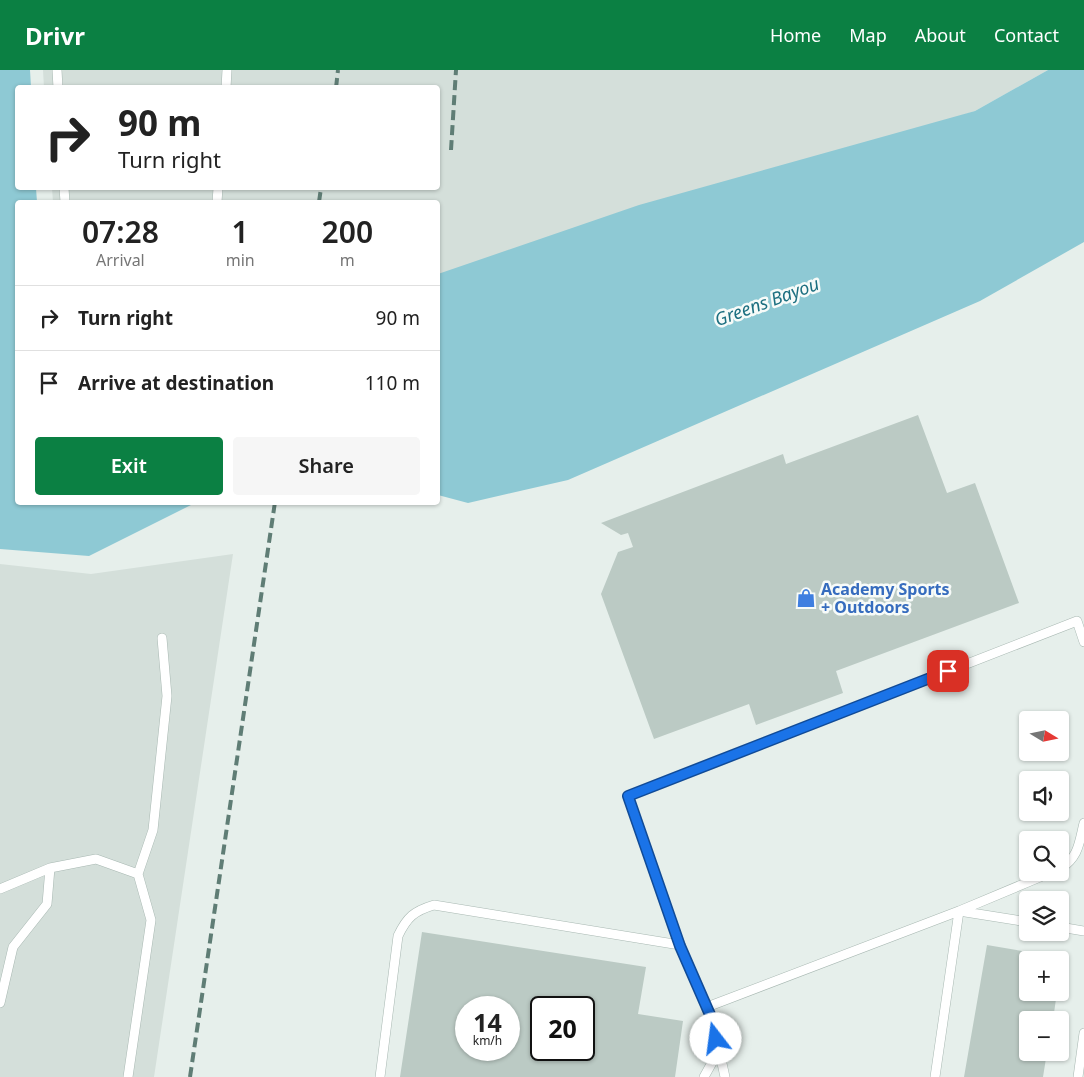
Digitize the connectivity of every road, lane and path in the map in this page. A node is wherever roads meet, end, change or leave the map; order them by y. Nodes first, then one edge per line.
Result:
1 (57, 70) edge
2 (227, 70) edge
3 (58, 85) edge
4 (226, 85) edge
5 (162, 638) dead end
6 (1084, 642) edge
7 (1084, 823) edge
8 (1069, 863) edge
9 (50, 868) junction
10 (138, 874) junction
11 (1031, 881) edge
12 (0, 889) edge
13 (960, 911) junction
14 (1019, 921) edge
15 (1069, 928) edge
16 (1084, 931) edge
17 (680, 946) junction
18 (0, 1003) edge
19 (707, 1007) junction
20 (1084, 1033) edge
21 (719, 1050) junction
22 (128, 1077) edge
23 (380, 1077) edge
24 (704, 1077) edge
25 (724, 1077) edge
26 (935, 1077) edge
27 (1078, 1077) edge

1 - 3 lane
2 - 4 lane
5 - 10 lane
6 - 17 lane
7 - 8 lane
9 - 10 lane
9 - 12 lane
9 - 18 lane
10 - 22 lane
11 - 13 lane
13 - 14 lane
13 - 19 lane
13 - 26 lane
15 - 16 lane
17 - 19 lane
17 - 23 lane
19 - 21 lane
20 - 27 lane
21 - 24 lane
21 - 25 lane

